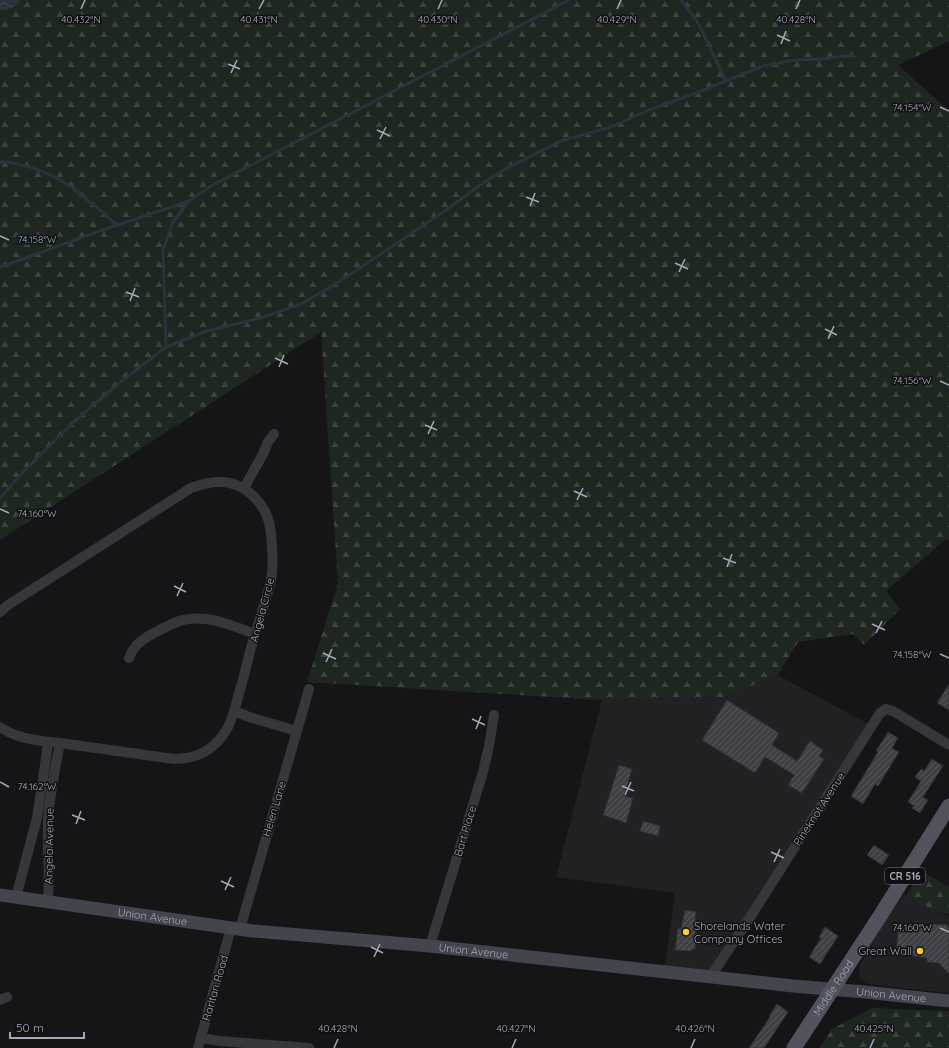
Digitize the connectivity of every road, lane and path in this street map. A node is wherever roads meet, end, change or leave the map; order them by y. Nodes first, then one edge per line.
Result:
1 (274, 434) dead end
2 (244, 488) junction
3 (0, 612) edge
4 (255, 634) junction
5 (129, 658) dead end
6 (309, 689) dead end
7 (234, 711) junction
8 (494, 715) dead end
9 (0, 727) edge
10 (297, 731) junction
11 (48, 742) junction
12 (60, 743) junction
13 (949, 745) edge
14 (949, 806) edge
15 (0, 895) edge
16 (16, 897) junction
17 (48, 902) junction
18 (236, 929) junction
19 (430, 946) junction
20 (711, 976) junction
21 (832, 989) junction
22 (949, 1001) edge
23 (200, 1043) edge
24 (309, 1048) edge
25 (794, 1048) edge

1 - 2 street
2 - 3 street, Angela Circle
2 - 4 street, Angela Circle
4 - 5 street
4 - 7 street, Angela Circle
6 - 10 street, Helen Lane
7 - 10 street
7 - 12 street, Angela Circle
8 - 19 street, Bart Place
9 - 11 street, Angela Circle
10 - 18 street, Helen Lane
11 - 12 street, Angela Circle
11 - 16 street, Angela Avenue
12 - 17 street, Angela Avenue
13 - 20 street, Pineknot Avenue
14 - 21 main road, Middle Road / CR 516
15 - 16 street, Union Avenue
16 - 17 street, Union Avenue
17 - 18 street, Union Avenue
18 - 19 street, Union Avenue
18 - 23 street, Raritan Road
19 - 20 street, Union Avenue
20 - 21 street, Union Avenue
21 - 22 street, Union Avenue
21 - 25 main road, Middle Road / CR 516
23 - 24 street

